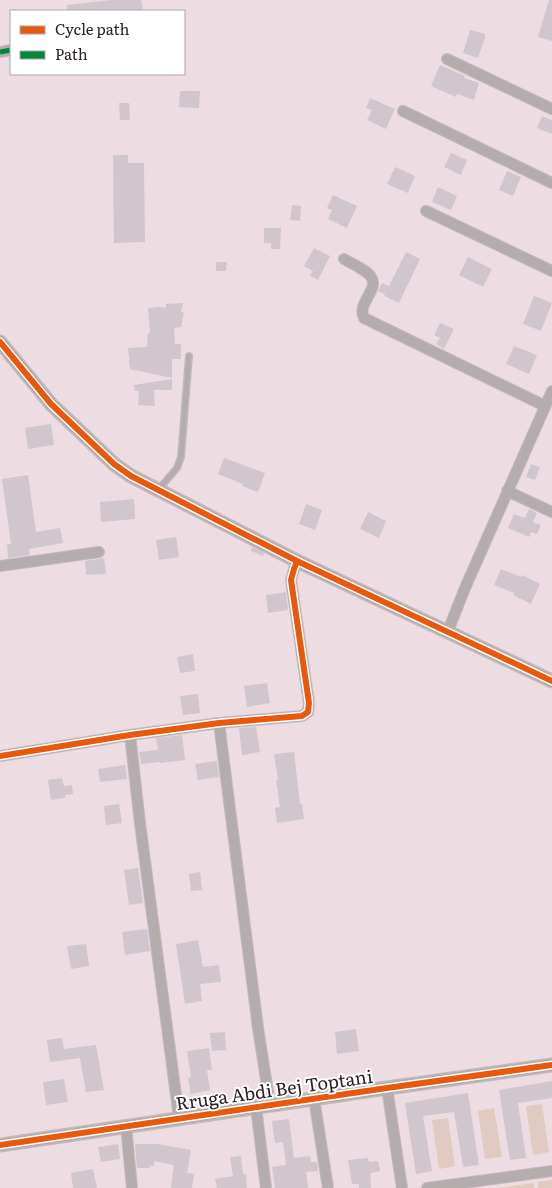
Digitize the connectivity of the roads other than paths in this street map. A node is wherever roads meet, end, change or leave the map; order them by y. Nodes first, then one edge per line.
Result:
1 (447, 59) dead end
2 (552, 109) edge
3 (403, 111) dead end
4 (552, 184) edge
5 (426, 211) dead end
6 (344, 259) dead end
7 (552, 271) edge
8 (0, 342) edge
9 (189, 356) dead end
10 (552, 391) edge
11 (545, 406) junction
12 (158, 490) junction
13 (507, 491) junction
14 (552, 512) edge
15 (99, 552) dead end
16 (297, 561) junction
17 (0, 566) edge
18 (448, 632) junction
19 (552, 681) edge
20 (219, 723) junction
21 (130, 735) junction
22 (0, 756) edge
23 (552, 1065) edge
24 (388, 1088) junction
25 (314, 1098) junction
26 (270, 1105) junction
27 (256, 1107) junction
28 (179, 1118) junction
29 (126, 1126) junction
30 (0, 1145) edge
31 (552, 1171) edge
32 (482, 1184) edge
33 (132, 1188) edge
34 (266, 1188) edge
35 (328, 1188) edge
36 (402, 1188) edge
37 (427, 1188) edge

1 - 2 street
3 - 4 street
5 - 7 street
6 - 11 street
8 - 12 street
9 - 12 lane
10 - 11 street
11 - 13 street
12 - 16 street
13 - 14 street
13 - 18 street
15 - 17 street
16 - 18 street
16 - 20 street
18 - 19 street
20 - 21 street
20 - 26 street
21 - 22 street
21 - 28 street
23 - 24 street, Rruga Abdi Bej Toptani
24 - 25 street, Rruga Abdi Bej Toptani
24 - 36 street
25 - 26 street, Rruga Abdi Bej Toptani
25 - 35 street
26 - 27 street, Rruga Abdi Bej Toptani
27 - 28 street, Rruga Abdi Bej Toptani
27 - 34 street
28 - 29 street, Rruga Abdi Bej Toptani
29 - 30 street, Rruga Abdi Bej Toptani
29 - 33 street
31 - 32 street
32 - 37 street

